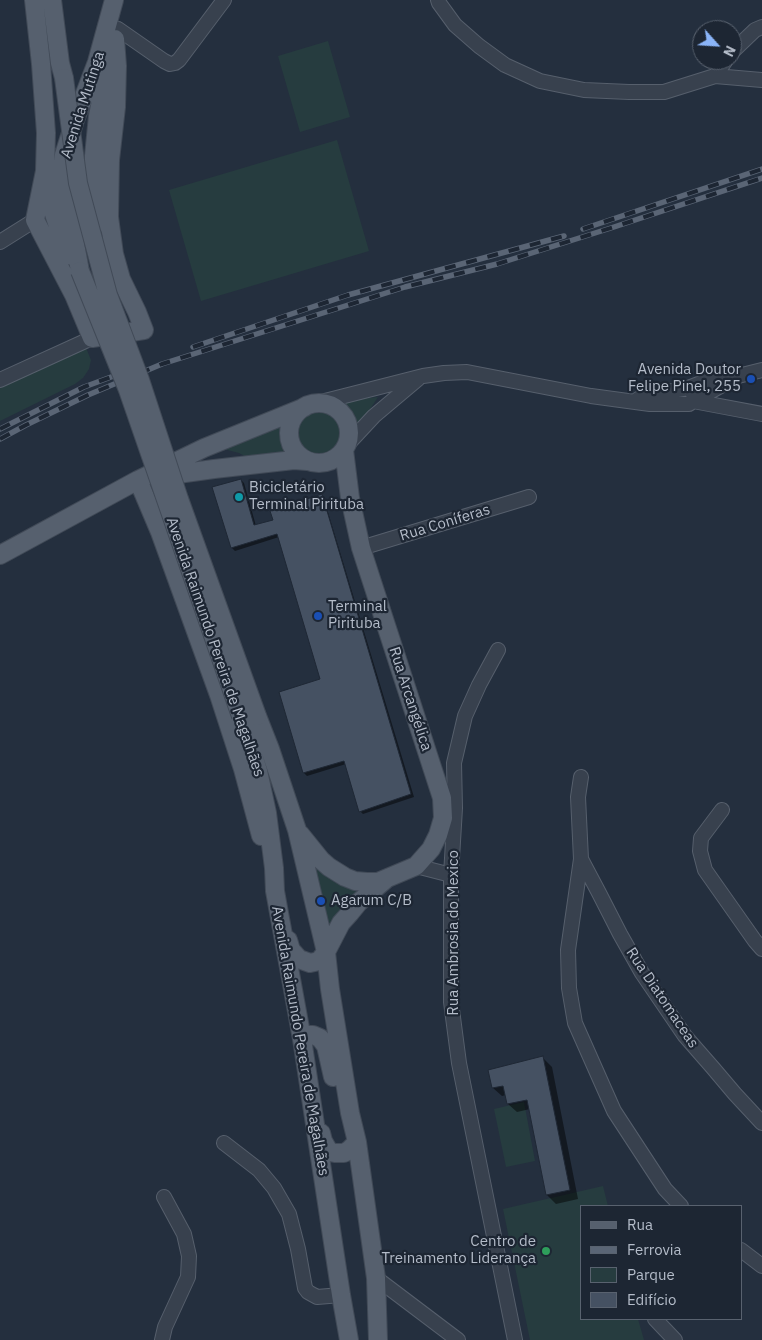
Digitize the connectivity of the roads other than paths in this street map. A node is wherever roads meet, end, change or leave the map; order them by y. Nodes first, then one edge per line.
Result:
1 (34, 0) edge
2 (52, 0) edge
3 (114, 0) edge
4 (126, 0) edge
5 (224, 0) edge
6 (438, 0) edge
7 (762, 27) edge
8 (117, 34) junction
9 (742, 42) edge
10 (719, 70) edge
11 (715, 76) junction
12 (762, 80) edge
13 (45, 171) junction
14 (35, 220) junction
15 (60, 232) junction
16 (93, 241) junction
17 (0, 242) edge
18 (73, 250) junction
19 (92, 338) junction
20 (762, 370) edge
21 (423, 376) junction
22 (0, 380) edge
23 (687, 396) junction
24 (309, 405) junction
25 (762, 414) edge
26 (346, 448) junction
27 (314, 462) junction
28 (138, 480) junction
29 (528, 497) dead end
30 (350, 498) junction
31 (361, 548) junction
32 (0, 555) edge
33 (498, 650) dead end
34 (249, 716) junction
35 (454, 763) junction
36 (581, 777) dead end
37 (438, 784) junction
38 (722, 810) dead end
39 (296, 830) junction
40 (581, 859) junction
41 (416, 866) junction
42 (451, 875) junction
43 (388, 878) junction
44 (275, 892) junction
45 (279, 916) junction
46 (760, 942) edge
47 (326, 952) junction
48 (302, 1039) junction
49 (312, 1104) junction
50 (350, 1113) junction
51 (762, 1123) edge
52 (224, 1142) dead end
53 (357, 1142) junction
54 (164, 1197) dead end
55 (678, 1205) edge
56 (742, 1251) edge
57 (762, 1266) edge
58 (376, 1278) junction
59 (341, 1295) junction
60 (656, 1320) edge
61 (162, 1340) edge
62 (349, 1340) edge
63 (378, 1340) edge
64 (458, 1340) edge
65 (515, 1340) edge
66 (675, 1340) edge

1 - 13 main road, Avenida Raimundo Pereira de Magalhães
2 - 16 main road, bridge
3 - 18 main road, Avenida Mutinga
4 - 8 main road, Avenida Mutinga
5 - 8 street
6 - 11 street
7 - 9 street
8 - 16 main road, Avenida Mutinga, bridge
8 - 19 main road
10 - 11 street
11 - 12 street
13 - 14 main road
13 - 15 main road, Avenida Raimundo Pereira de Magalhães
14 - 15 main road
14 - 17 street
14 - 19 main road
15 - 18 main road, Avenida Raimundo Pereira de Magalhães
16 - 34 main road, bridge
18 - 34 main road, Avenida Raimundo Pereira de Magalhães, bridge
19 - 22 street
20 - 23 street
21 - 23 street
21 - 24 street
21 - 26 street
23 - 25 street
24 - 26 main road
24 - 27 main road
24 - 28 main road
26 - 27 main road
26 - 30 main road, Rua Arcangélica
27 - 28 main road
27 - 30 main road, Rua Arcangélica
28 - 32 main road
28 - 44 main road
29 - 31 street, Rua Coníferas
30 - 31 main road, Rua Arcangélica
31 - 37 main road, Rua Arcangélica
33 - 35 street, Rua Ambrosia do Mexico
34 - 39 main road, Avenida Raimundo Pereira de Magalhães
34 - 44 main road, Avenida Raimundo Pereira de Magalhães
35 - 37 street
35 - 42 street, Rua Ambrosia do Mexico
36 - 40 street
37 - 41 main road, Rua Arcangélica
38 - 46 street
39 - 43 main road
39 - 47 main road, Avenida Raimundo Pereira de Magalhães
40 - 51 street, Rua Diatomaceas
40 - 55 street
41 - 42 street
41 - 43 main road
42 - 65 street, Rua Ambrosia do Mexico
43 - 47 main road
44 - 45 main road, Avenida Raimundo Pereira de Magalhães
45 - 47 main road
45 - 48 main road, Avenida Raimundo Pereira de Magalhães
47 - 50 main road, Avenida Raimundo Pereira de Magalhães
48 - 49 main road, Avenida Raimundo Pereira de Magalhães
48 - 50 main road
49 - 53 main road
49 - 59 main road, Avenida Raimundo Pereira de Magalhães
50 - 53 main road, Avenida Raimundo Pereira de Magalhães
52 - 59 street
53 - 58 main road, Avenida Raimundo Pereira de Magalhães
54 - 61 street
56 - 57 street
58 - 63 main road, Avenida Raimundo Pereira de Magalhães
58 - 64 street
59 - 62 main road, Avenida Raimundo Pereira de Magalhães
60 - 66 street

